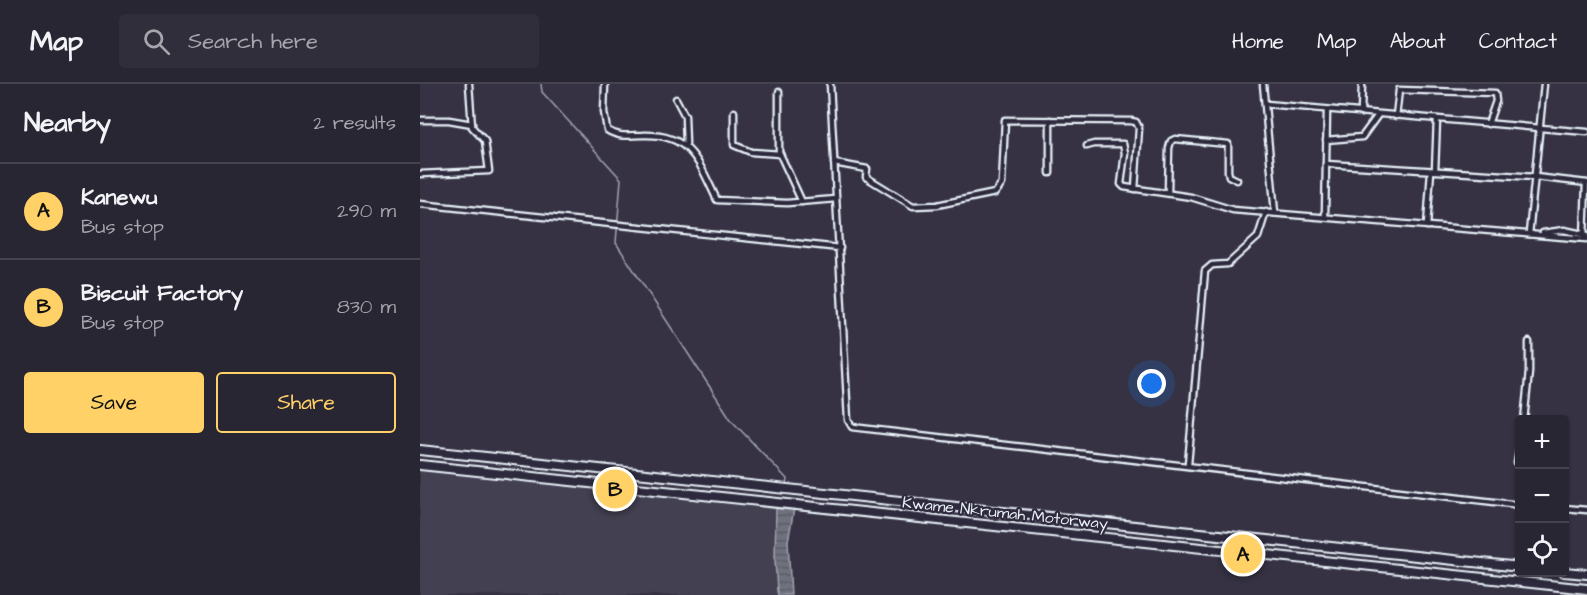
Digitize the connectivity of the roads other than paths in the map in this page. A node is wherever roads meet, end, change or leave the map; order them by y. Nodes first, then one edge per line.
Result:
1 (469, 84) edge
2 (605, 84) edge
3 (830, 84) edge
4 (1263, 84) edge
5 (1362, 84) edge
6 (1399, 84) edge
7 (1544, 84) edge
8 (1399, 90) junction
9 (779, 92) dead end
10 (676, 99) dead end
11 (1266, 104) junction
12 (1327, 110) junction
13 (734, 112) dead end
14 (1360, 113) junction
15 (1378, 115) junction
16 (1396, 116) junction
17 (1437, 119) junction
18 (420, 120) edge
19 (1050, 120) junction
20 (472, 124) junction
21 (1488, 124) junction
22 (1541, 127) junction
23 (1587, 132) edge
24 (1326, 140) junction
25 (686, 144) junction
26 (1086, 146) dead end
27 (780, 154) junction
28 (834, 163) junction
29 (1326, 164) junction
30 (1433, 171) junction
31 (420, 174) edge
32 (1050, 174) dead end
33 (1535, 177) junction
34 (1237, 180) dead end
35 (1586, 183) edge
36 (1135, 189) junction
37 (1168, 193) junction
38 (836, 199) junction
39 (802, 202) junction
40 (420, 204) edge
41 (1266, 213) junction
42 (1275, 213) junction
43 (1325, 216) junction
44 (1427, 226) junction
45 (1529, 234) junction
46 (1586, 236) edge
47 (840, 248) junction
48 (1529, 342) dead end
49 (1525, 415) edge
50 (420, 450) edge
51 (1188, 464) junction
52 (420, 465) edge
53 (1515, 504) edge
54 (1569, 508) edge
55 (1587, 510) edge
56 (1515, 566) edge
57 (1569, 572) edge
58 (1587, 574) edge
59 (1587, 589) edge

1 - 20 street
2 - 25 street
3 - 28 street
4 - 11 street
5 - 14 street
6 - 8 street
7 - 22 street
8 - 16 street
8 - 21 street
9 - 27 street
10 - 25 street
11 - 12 street
11 - 42 street
12 - 14 street
12 - 24 street
13 - 27 street
14 - 15 street
15 - 16 street
15 - 24 street
16 - 17 street
17 - 21 street
17 - 30 street
18 - 20 street
19 - 28 street
19 - 32 street
19 - 36 street
20 - 31 street
21 - 22 street
22 - 23 street
22 - 33 street
24 - 29 street
25 - 39 street
26 - 36 street
27 - 39 street
28 - 38 street
29 - 30 street
29 - 43 street
30 - 33 street
30 - 44 street
33 - 35 street
33 - 45 street
34 - 37 street
35 - 46 street
36 - 37 street
37 - 41 street
38 - 39 street
38 - 47 street
40 - 47 street
41 - 42 street
41 - 51 street
42 - 43 street
43 - 44 street
44 - 45 street
45 - 46 street
47 - 51 street
48 - 49 street
50 - 56 highway, Kwame Nkrumah Motorway
51 - 53 street
52 - 59 highway, Kwame Nkrumah Motorway
54 - 55 street
57 - 58 highway

